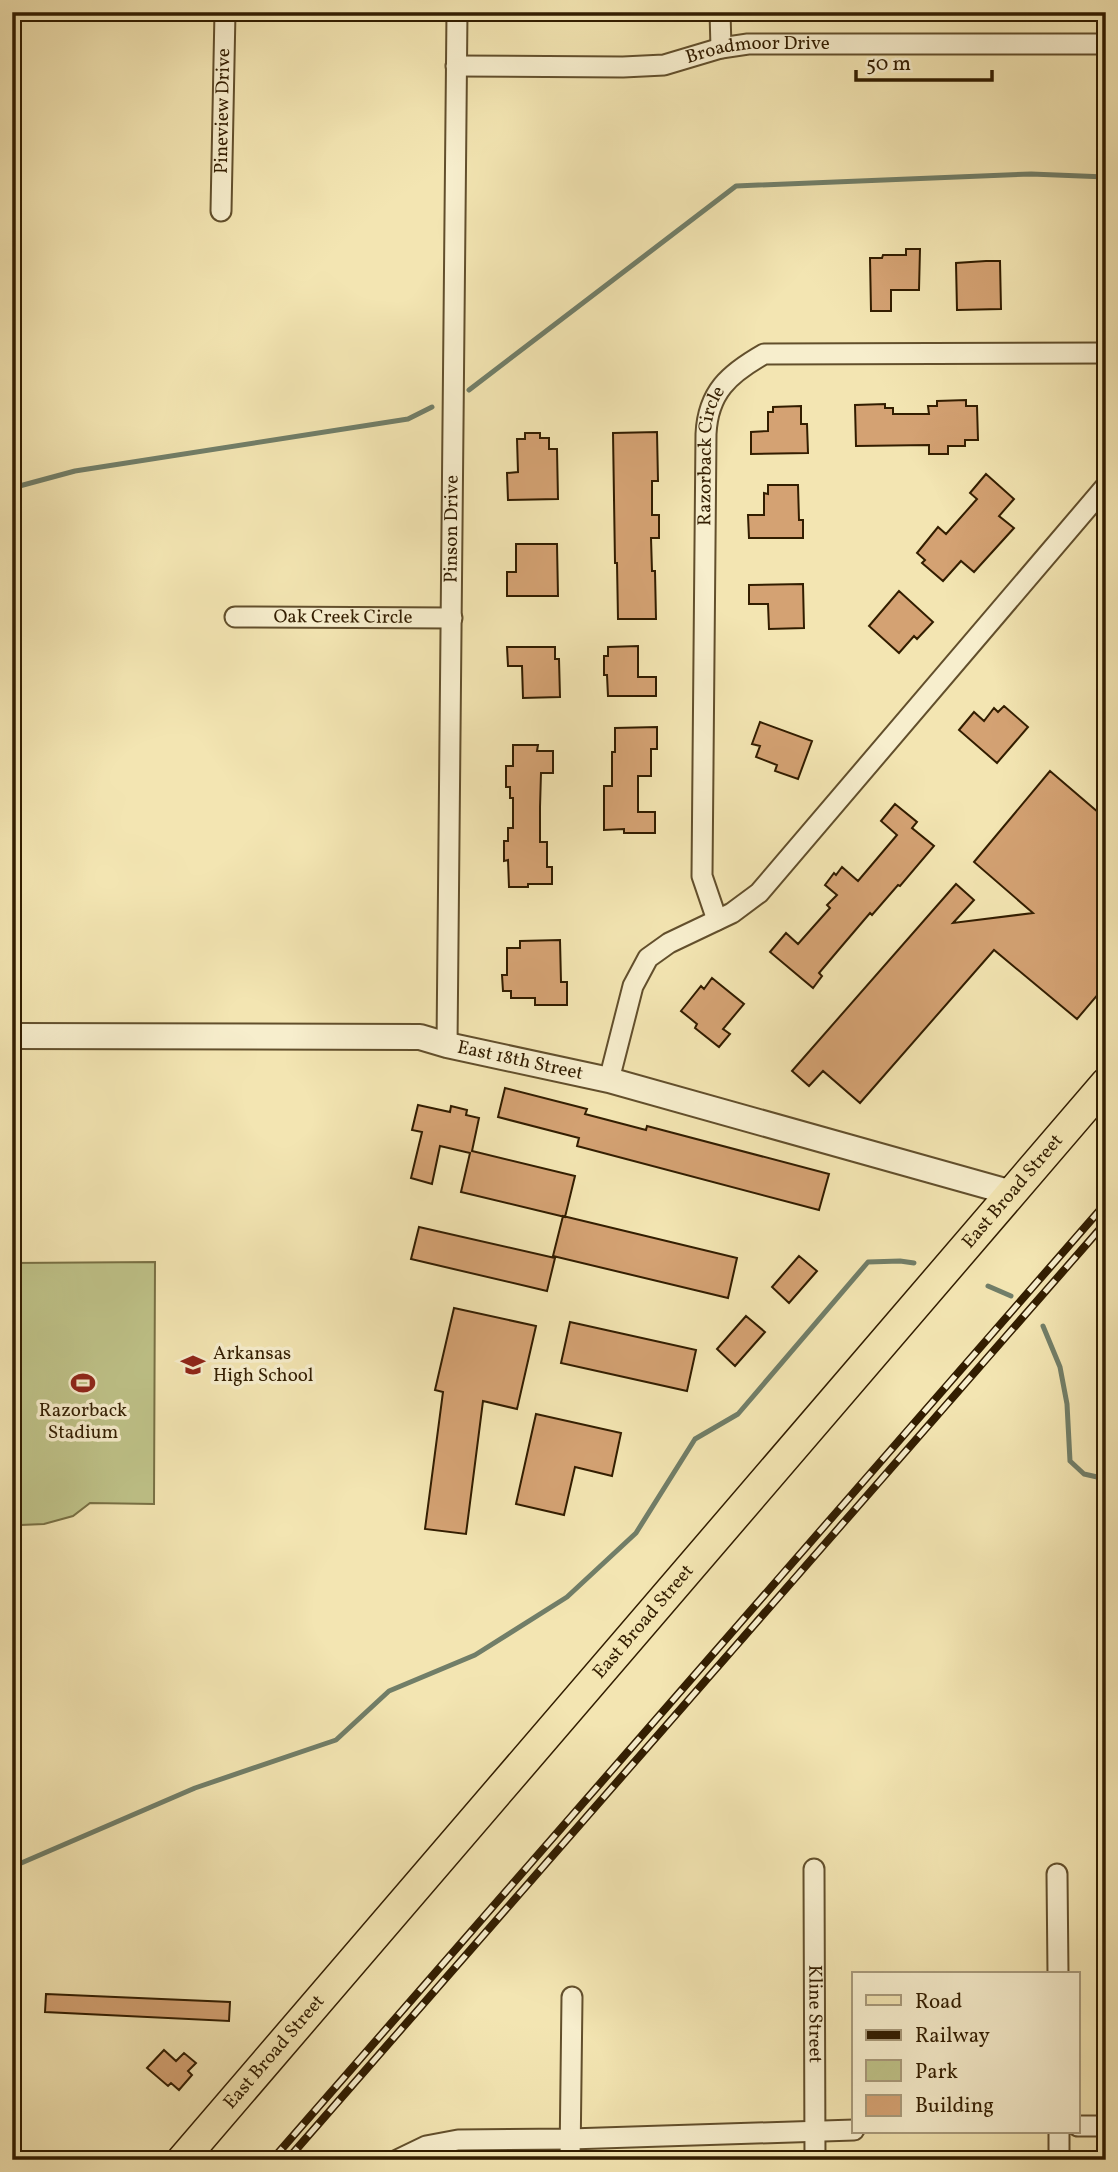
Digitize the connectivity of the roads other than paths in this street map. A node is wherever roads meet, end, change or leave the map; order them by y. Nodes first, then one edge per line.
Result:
1 (225, 12) edge
2 (457, 12) edge
3 (720, 12) edge
4 (1106, 44) edge
5 (722, 48) junction
6 (456, 66) junction
7 (221, 211) dead end
8 (1106, 353) edge
9 (1106, 486) edge
10 (235, 617) dead end
11 (452, 618) junction
12 (717, 920) junction
13 (12, 1036) edge
14 (447, 1045) junction
15 (609, 1080) junction
16 (1106, 1083) edge
17 (1012, 1193) junction
18 (814, 1869) dead end
19 (1057, 1874) dead end
20 (1058, 1972) edge
21 (572, 1997) dead end
22 (1080, 2126) edge
23 (1106, 2126) edge
24 (852, 2130) edge
25 (816, 2131) junction
26 (1059, 2134) edge
27 (570, 2139) junction
28 (182, 2160) edge
29 (397, 2160) edge
30 (570, 2160) edge
31 (815, 2160) edge
32 (1059, 2160) edge

1 - 7 street, Pineview Drive
2 - 6 street, Pinson Drive
3 - 5 street
4 - 5 street, Broadmoor Drive
5 - 6 street, Broadmoor Drive
6 - 11 street, Pinson Drive
8 - 12 street, Razorback Circle
9 - 12 street
10 - 11 street, Oak Creek Circle
11 - 14 street, Pinson Drive
12 - 15 street
13 - 14 street, East 18th Street
14 - 15 street, East 18th Street
15 - 17 street, East 18th Street
16 - 17 main road, East Broad Street
17 - 28 main road, East Broad Street
18 - 25 street, Kline Street
19 - 20 street
21 - 27 street
22 - 23 street
24 - 25 street
25 - 27 street
25 - 31 street, Kline Street
26 - 32 street
27 - 29 street
27 - 30 street

